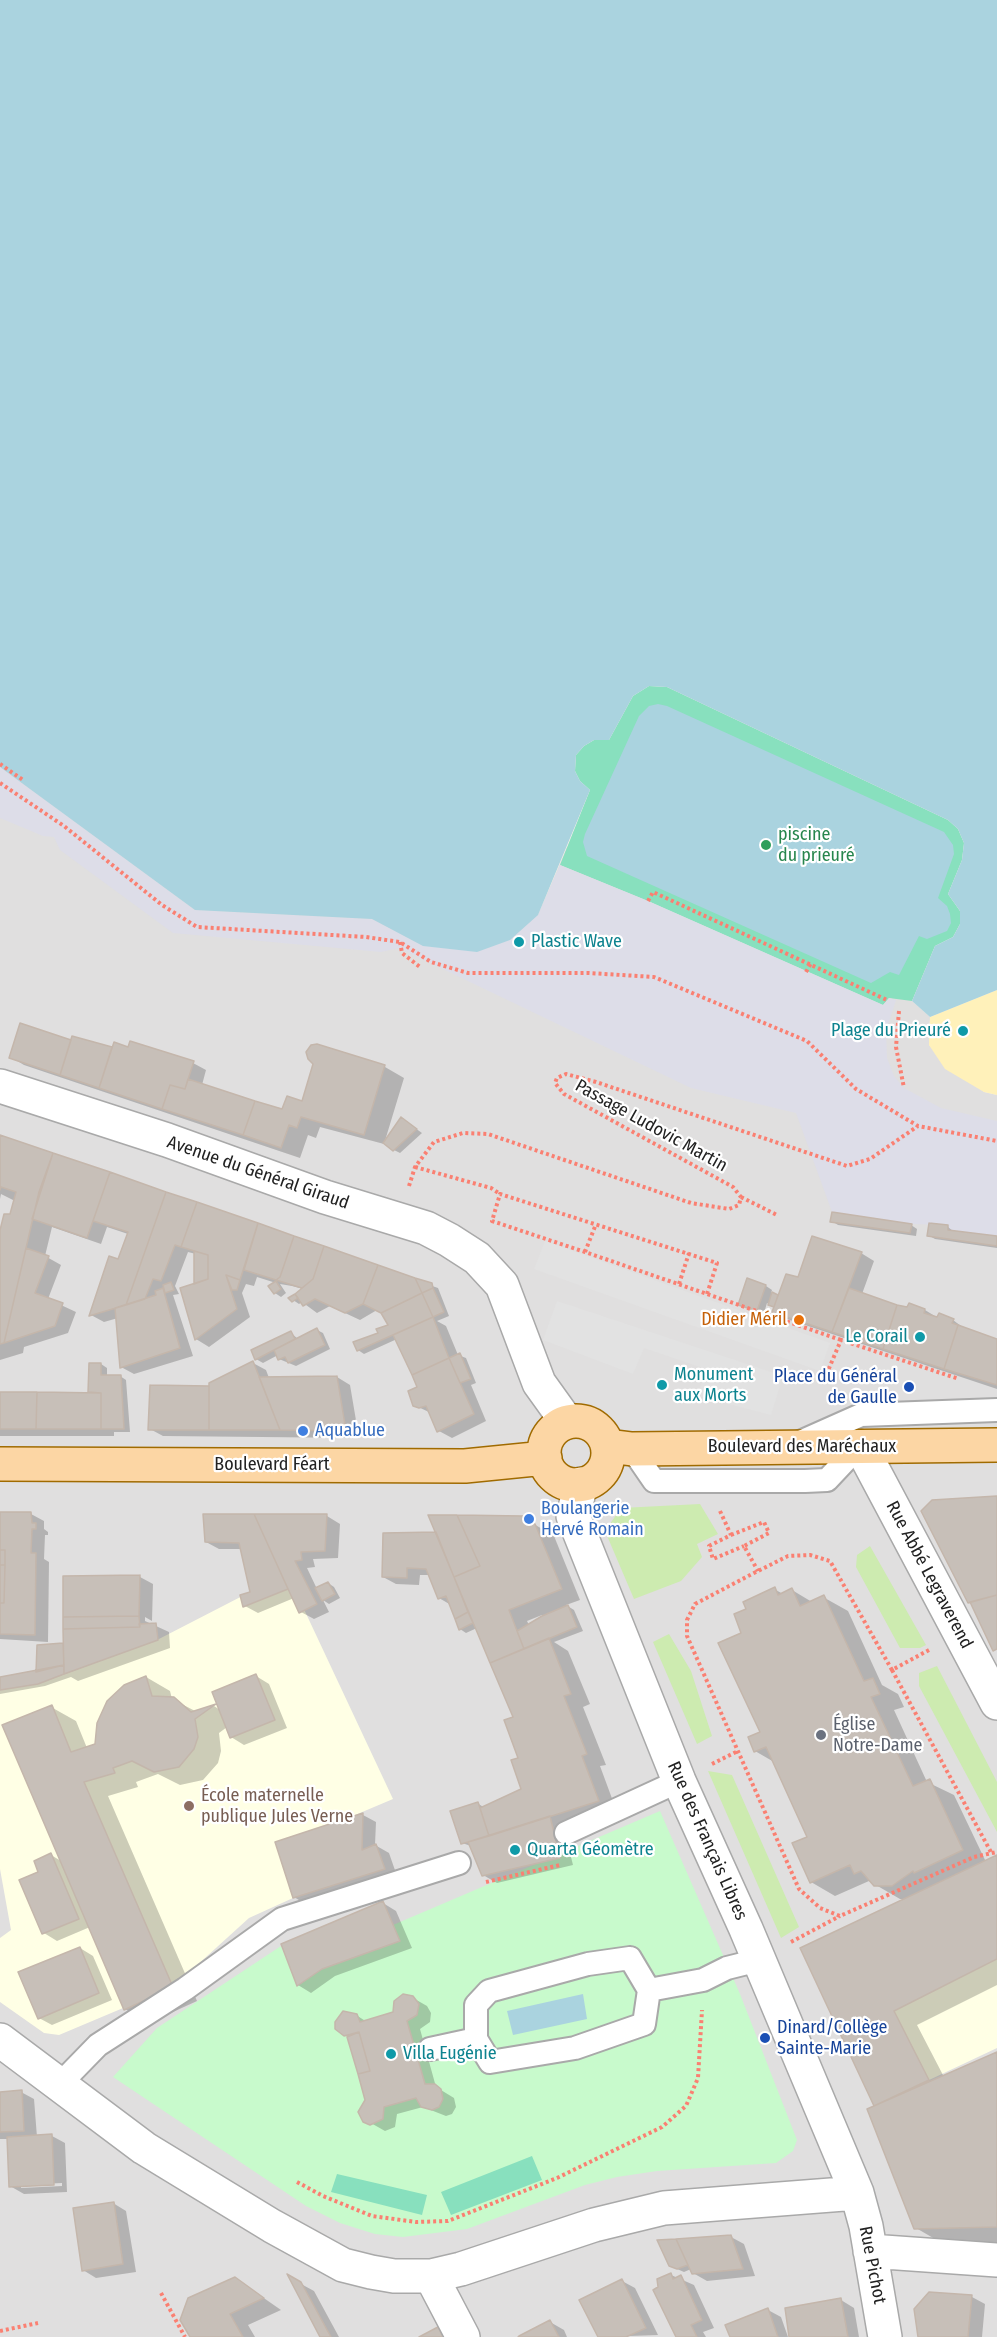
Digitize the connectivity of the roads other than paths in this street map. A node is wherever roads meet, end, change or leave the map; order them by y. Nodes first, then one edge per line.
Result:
1 (0, 1086) edge
2 (997, 1410) edge
3 (567, 1422) junction
4 (997, 1445) edge
5 (791, 1446) junction
6 (859, 1447) junction
7 (620, 1448) junction
8 (544, 1458) junction
9 (0, 1464) edge
10 (580, 1484) junction
11 (997, 1703) edge
12 (680, 1781) junction
13 (566, 1833) road end
14 (459, 1863) road end
15 (759, 1960) junction
16 (649, 1990) junction
17 (476, 2038) junction
18 (0, 2040) edge
19 (430, 2049) dead end
20 (60, 2085) junction
21 (857, 2193) junction
22 (870, 2251) junction
23 (997, 2260) edge
24 (431, 2276) junction
25 (463, 2337) edge
26 (885, 2337) edge

1 - 3 street, Avenue du Général Giraud
2 - 5 lane
3 - 7 main road
3 - 8 main road
4 - 6 main road, Boulevard des Maréchaux
5 - 6 main road, Boulevard des Maréchaux
5 - 7 main road, Boulevard des Maréchaux
6 - 7 lane
6 - 11 street, Rue Abbé Legraverend
7 - 10 main road
8 - 9 main road, Boulevard Féart
8 - 10 main road
10 - 12 street, Rue des Français Libres
12 - 13 lane
12 - 15 street, Rue des Français Libres
14 - 20 lane
15 - 16 lane
15 - 21 street, Rue des Français Libres
16 - 17 lane
16 - 17 lane
17 - 19 lane
18 - 20 street
20 - 24 street
21 - 22 street, Rue Pichot
21 - 24 street
22 - 23 street
22 - 26 street, Rue Pichot
24 - 25 street

